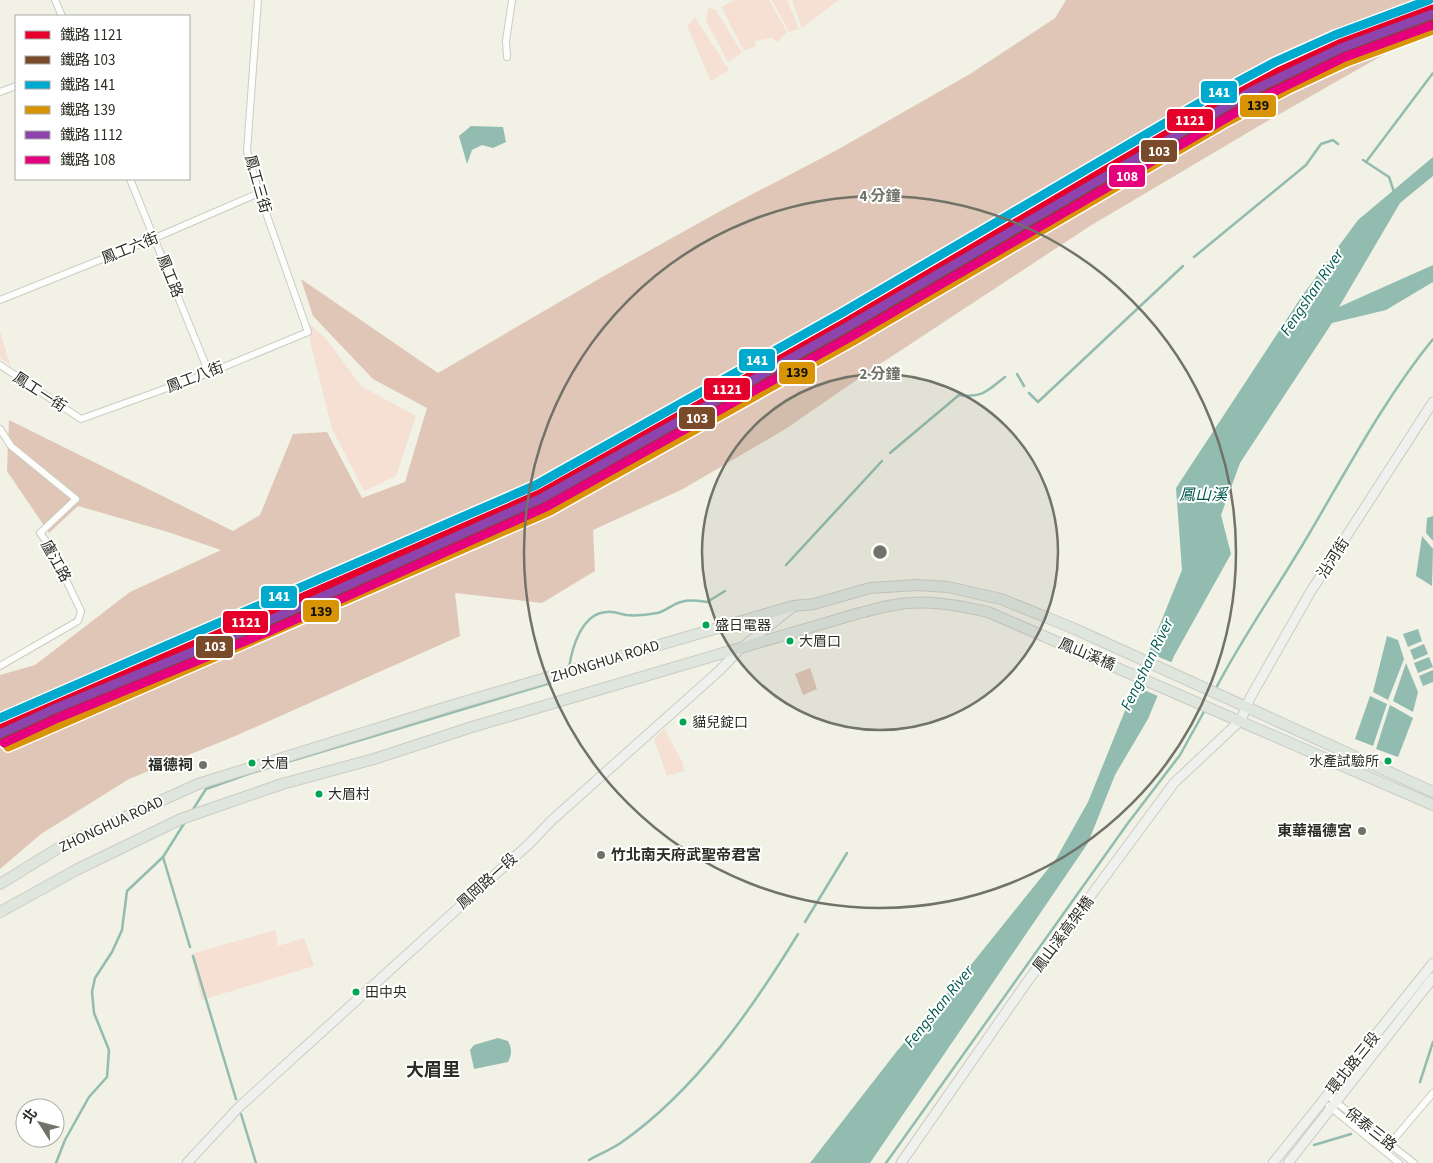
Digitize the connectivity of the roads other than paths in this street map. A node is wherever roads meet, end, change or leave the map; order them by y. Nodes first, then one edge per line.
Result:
1 (55, 0) edge
2 (258, 0) edge
3 (512, 0) edge
4 (62, 15) edge
5 (507, 57) dead end
6 (15, 86) edge
7 (0, 92) edge
8 (130, 180) edge
9 (259, 193) junction
10 (155, 238) junction
11 (0, 300) edge
12 (308, 332) joint
13 (0, 365) edge
14 (209, 373) junction
15 (1433, 402) edge
16 (81, 419) joint
17 (0, 429) edge
18 (1001, 599) joint
19 (793, 606) junction
20 (988, 612) joint
21 (740, 649) junction
22 (0, 666) edge
23 (1247, 706) junction
24 (1241, 720) junction
25 (1433, 792) edge
26 (1433, 805) edge
27 (0, 884) edge
28 (0, 912) edge
29 (1433, 963) edge
30 (1433, 978) edge
31 (1433, 1092) edge
32 (1324, 1098) junction
33 (1334, 1105) junction
34 (1389, 1143) junction
35 (1384, 1150) junction
36 (187, 1163) edge
37 (901, 1163) edge
38 (1273, 1163) edge
39 (1288, 1163) edge
40 (1400, 1163) edge
41 (1414, 1163) edge

1 - 4 street
2 - 9 street, 鳳工三街
3 - 5 street
6 - 7 street
8 - 10 street, 鳳工路
9 - 10 street, 鳳工六街
9 - 12 street, 鳳工三街
10 - 11 street, 鳳工六街
10 - 14 street, 鳳工路
12 - 14 street, 鳳工八街
13 - 16 street, 鳳工一街
14 - 16 street, 鳳工八街
15 - 23 street, 沿河街
17 - 22 street, 廬江路
18 - 19 main road, ZHONGHUA ROAD
18 - 23 main road, 鳳山溪橋
19 - 21 street, 鳳岡路一段
19 - 27 main road, ZHONGHUA ROAD
20 - 21 main road, ZHONGHUA ROAD
20 - 24 main road, 鳳山溪橋
21 - 28 main road, ZHONGHUA ROAD
21 - 36 street, 鳳岡路一段
23 - 24 street, 沿河街
23 - 25 main road
24 - 26 main road
24 - 37 street, 鳳山溪高架橋
29 - 32 street, 環北路三段
30 - 33 street, 環北路三段
31 - 34 street
32 - 33 street, 保泰三路
32 - 38 street, 環北路三段
33 - 34 street, 保泰三路
33 - 35 street, 保泰三路
33 - 39 street, 環北路三段
34 - 35 street
34 - 41 street, 保泰三路
35 - 40 street, 保泰三路

